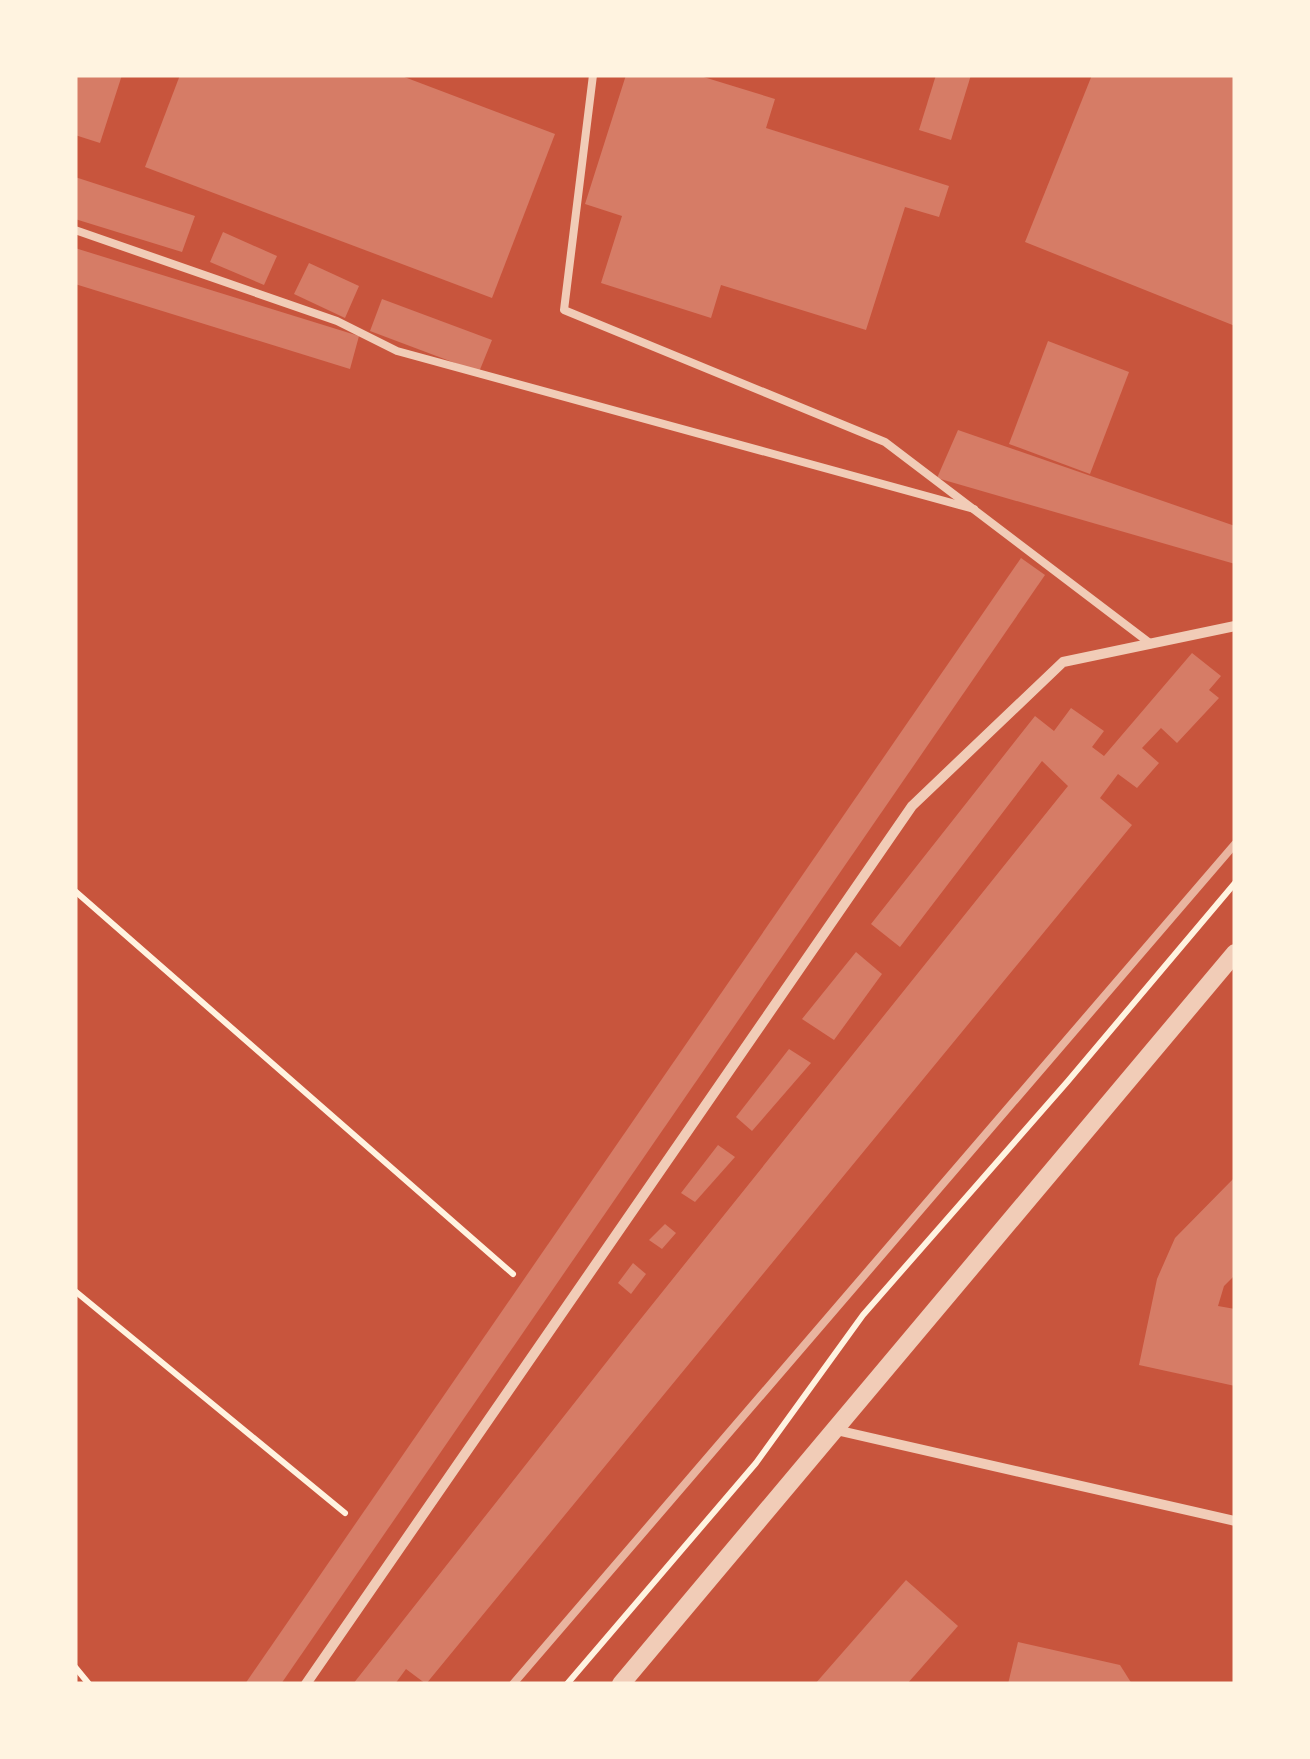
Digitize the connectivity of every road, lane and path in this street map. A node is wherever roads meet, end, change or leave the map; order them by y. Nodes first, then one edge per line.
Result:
1 (593, 75) edge
2 (75, 230) edge
3 (974, 510) junction
4 (1235, 626) edge
5 (1151, 644) junction
6 (1235, 883) edge
7 (75, 891) edge
8 (1235, 953) edge
9 (513, 1274) dead end
10 (75, 1291) edge
11 (836, 1430) junction
12 (344, 1513) dead end
13 (1235, 1521) edge
14 (75, 1668) edge
15 (89, 1684) edge
16 (306, 1684) edge
17 (567, 1684) edge
18 (621, 1684) edge

1 - 3 lane
2 - 3 lane
3 - 5 lane
4 - 5 street
5 - 16 street
6 - 17 path
7 - 9 path
8 - 11 street
10 - 12 path
11 - 13 street
11 - 18 street
14 - 15 path

